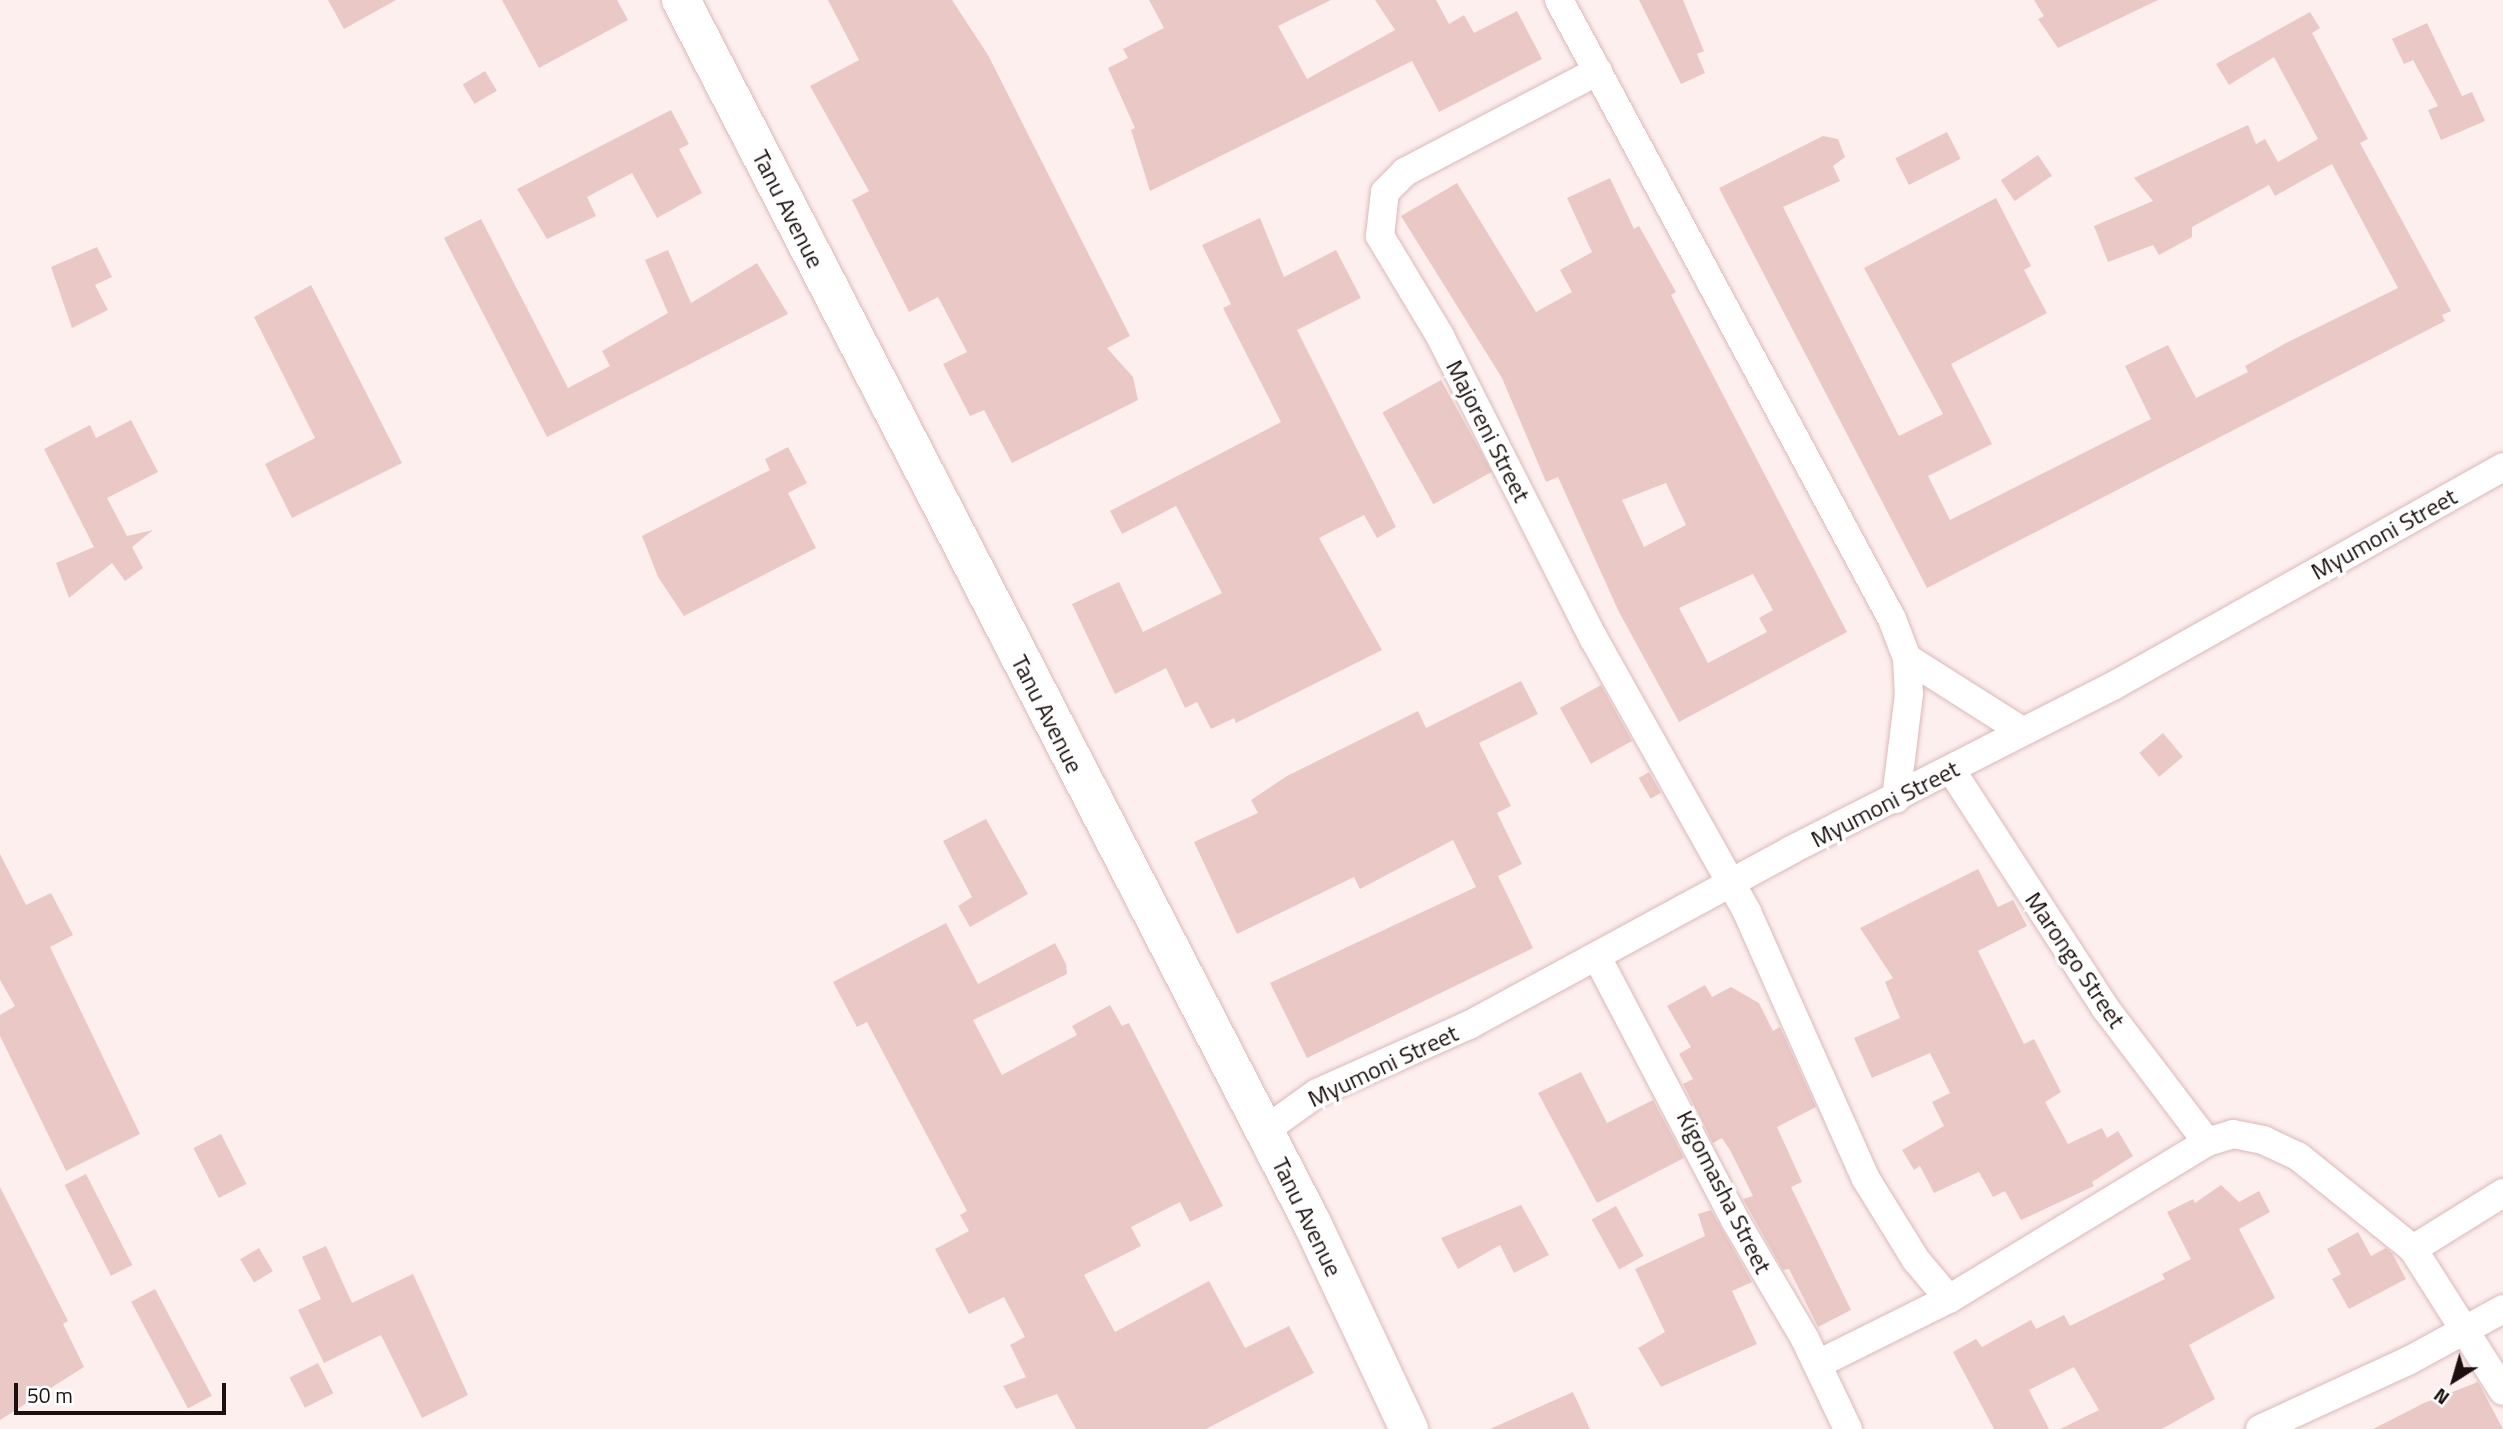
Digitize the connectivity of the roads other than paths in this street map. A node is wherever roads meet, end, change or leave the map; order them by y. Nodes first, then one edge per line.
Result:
1 (681, 0) edge
2 (1559, 0) edge
3 (1598, 71) junction
4 (2503, 467) edge
5 (1907, 658) junction
6 (2022, 731) junction
7 (1952, 771) junction
8 (1896, 799) junction
9 (1731, 883) junction
10 (1597, 957) junction
11 (1264, 1131) junction
12 (2207, 1142) junction
13 (2503, 1194) edge
14 (2413, 1249) junction
15 (1949, 1299) junction
16 (2503, 1309) edge
17 (2467, 1327) junction
18 (1818, 1364) junction
19 (2503, 1391) edge
20 (1409, 1429) edge
21 (1847, 1429) edge
22 (2260, 1429) edge

1 - 11 street, Tanu Avenue
2 - 3 street
3 - 5 street
3 - 9 street, Majoreni Street
4 - 6 street, Myumoni Street
5 - 6 street
5 - 8 street
6 - 7 street, Myumoni Street
7 - 8 street, Myumoni Street
7 - 12 street, Marongo Street
8 - 9 street, Myumoni Street
9 - 10 street, Myumoni Street
9 - 15 street, Majoreni Street
10 - 11 street, Myumoni Street
10 - 18 street, Kigomasha Street
11 - 20 street, Tanu Avenue
12 - 14 street
12 - 15 street
13 - 14 street
14 - 17 street
15 - 18 street
16 - 17 street
17 - 19 street
17 - 22 street
18 - 21 street, Kigomasha Street

